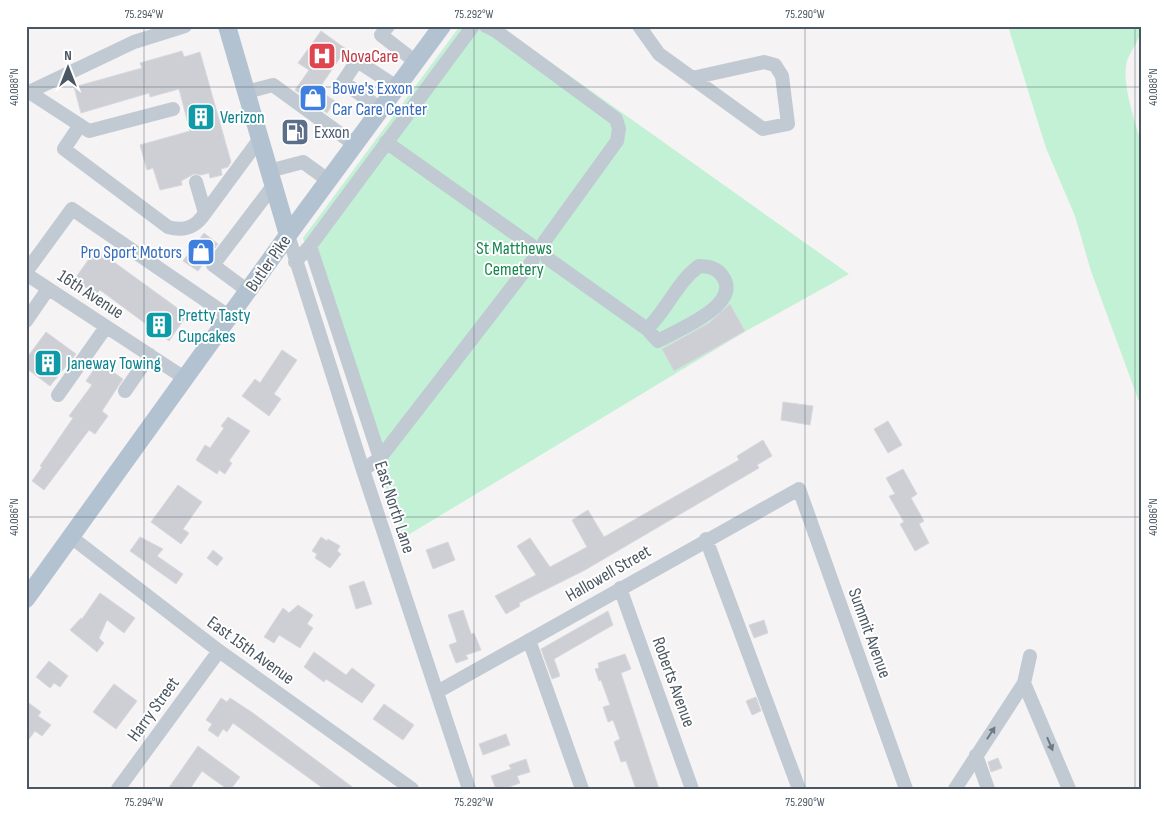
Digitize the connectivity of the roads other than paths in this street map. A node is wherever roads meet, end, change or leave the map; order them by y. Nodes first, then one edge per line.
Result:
1 (185, 26) edge
2 (227, 26) edge
3 (388, 26) edge
4 (473, 26) edge
5 (486, 26) edge
6 (639, 26) edge
7 (441, 27) edge
8 (416, 62) junction
9 (692, 78) junction
10 (397, 87) junction
11 (246, 92) junction
12 (173, 109) dead end
13 (381, 109) junction
14 (80, 125) junction
15 (259, 140) junction
16 (386, 142) junction
17 (354, 144) junction
18 (271, 178) junction
19 (328, 180) junction
20 (196, 182) dead end
21 (205, 213) junction
22 (288, 235) junction
23 (537, 244) junction
24 (310, 246) junction
25 (540, 259) junction
26 (295, 262) junction
27 (26, 273) edge
28 (48, 289) junction
29 (248, 291) junction
30 (230, 317) junction
31 (26, 321) edge
32 (106, 326) junction
33 (647, 329) junction
34 (150, 355) junction
35 (186, 379) junction
36 (125, 391) dead end
37 (58, 395) dead end
38 (380, 458) junction
39 (363, 470) junction
40 (799, 489) joint
41 (71, 537) junction
42 (706, 539) junction
43 (620, 588) junction
44 (26, 599) edge
45 (530, 640) junction
46 (219, 652) junction
47 (1030, 656) dead end
48 (1024, 683) junction
49 (437, 692) junction
50 (976, 755) junction
51 (118, 789) edge
52 (412, 789) edge
53 (469, 789) edge
54 (582, 789) edge
55 (692, 789) edge
56 (799, 789) edge
57 (906, 789) edge
58 (955, 789) edge
59 (988, 789) edge
60 (1069, 789) edge

1 - 14 street
2 - 11 main road
3 - 8 street
4 - 16 street
5 - 23 street
6 - 9 street
7 - 8 main road, Butler Pike
8 - 10 main road, Butler Pike
9 - 9 street
10 - 13 main road, Butler Pike
10 - 13 street
11 - 15 main road
11 - 17 street
12 - 14 street
13 - 17 main road, Butler Pike
14 - 21 street
15 - 18 main road
15 - 21 street
16 - 23 street
16 - 24 street
17 - 19 main road, Butler Pike
18 - 19 street
18 - 22 main road
18 - 29 street
19 - 22 main road, Butler Pike
20 - 21 street
22 - 26 street, East North Lane
22 - 29 main road, Butler Pike
23 - 25 street
24 - 26 street
24 - 38 street
25 - 33 street
25 - 38 street
26 - 39 street, East North Lane
27 - 28 street, 16th Avenue
27 - 30 street
28 - 31 street
28 - 32 street, 16th Avenue
29 - 30 main road, Butler Pike
30 - 35 main road, Butler Pike
32 - 34 street, 16th Avenue
32 - 37 street
33 - 33 street
34 - 35 street, 16th Avenue
34 - 36 street
35 - 41 main road, Butler Pike
38 - 39 street
39 - 49 street, East North Lane
40 - 42 street, Hallowell Street
40 - 57 street, Summit Avenue
41 - 44 main road, Butler Pike
41 - 46 street, East 15th Avenue
42 - 43 street, Hallowell Street
42 - 56 street
43 - 45 street, Hallowell Street
43 - 55 street, Roberts Avenue
45 - 49 street, Hallowell Street
45 - 54 street
46 - 51 street, Harry Street
46 - 52 street, East 15th Avenue
47 - 48 street
50 -> 48 street
48 -> 60 street
49 - 53 street, East North Lane
50 - 58 street
50 - 59 street

